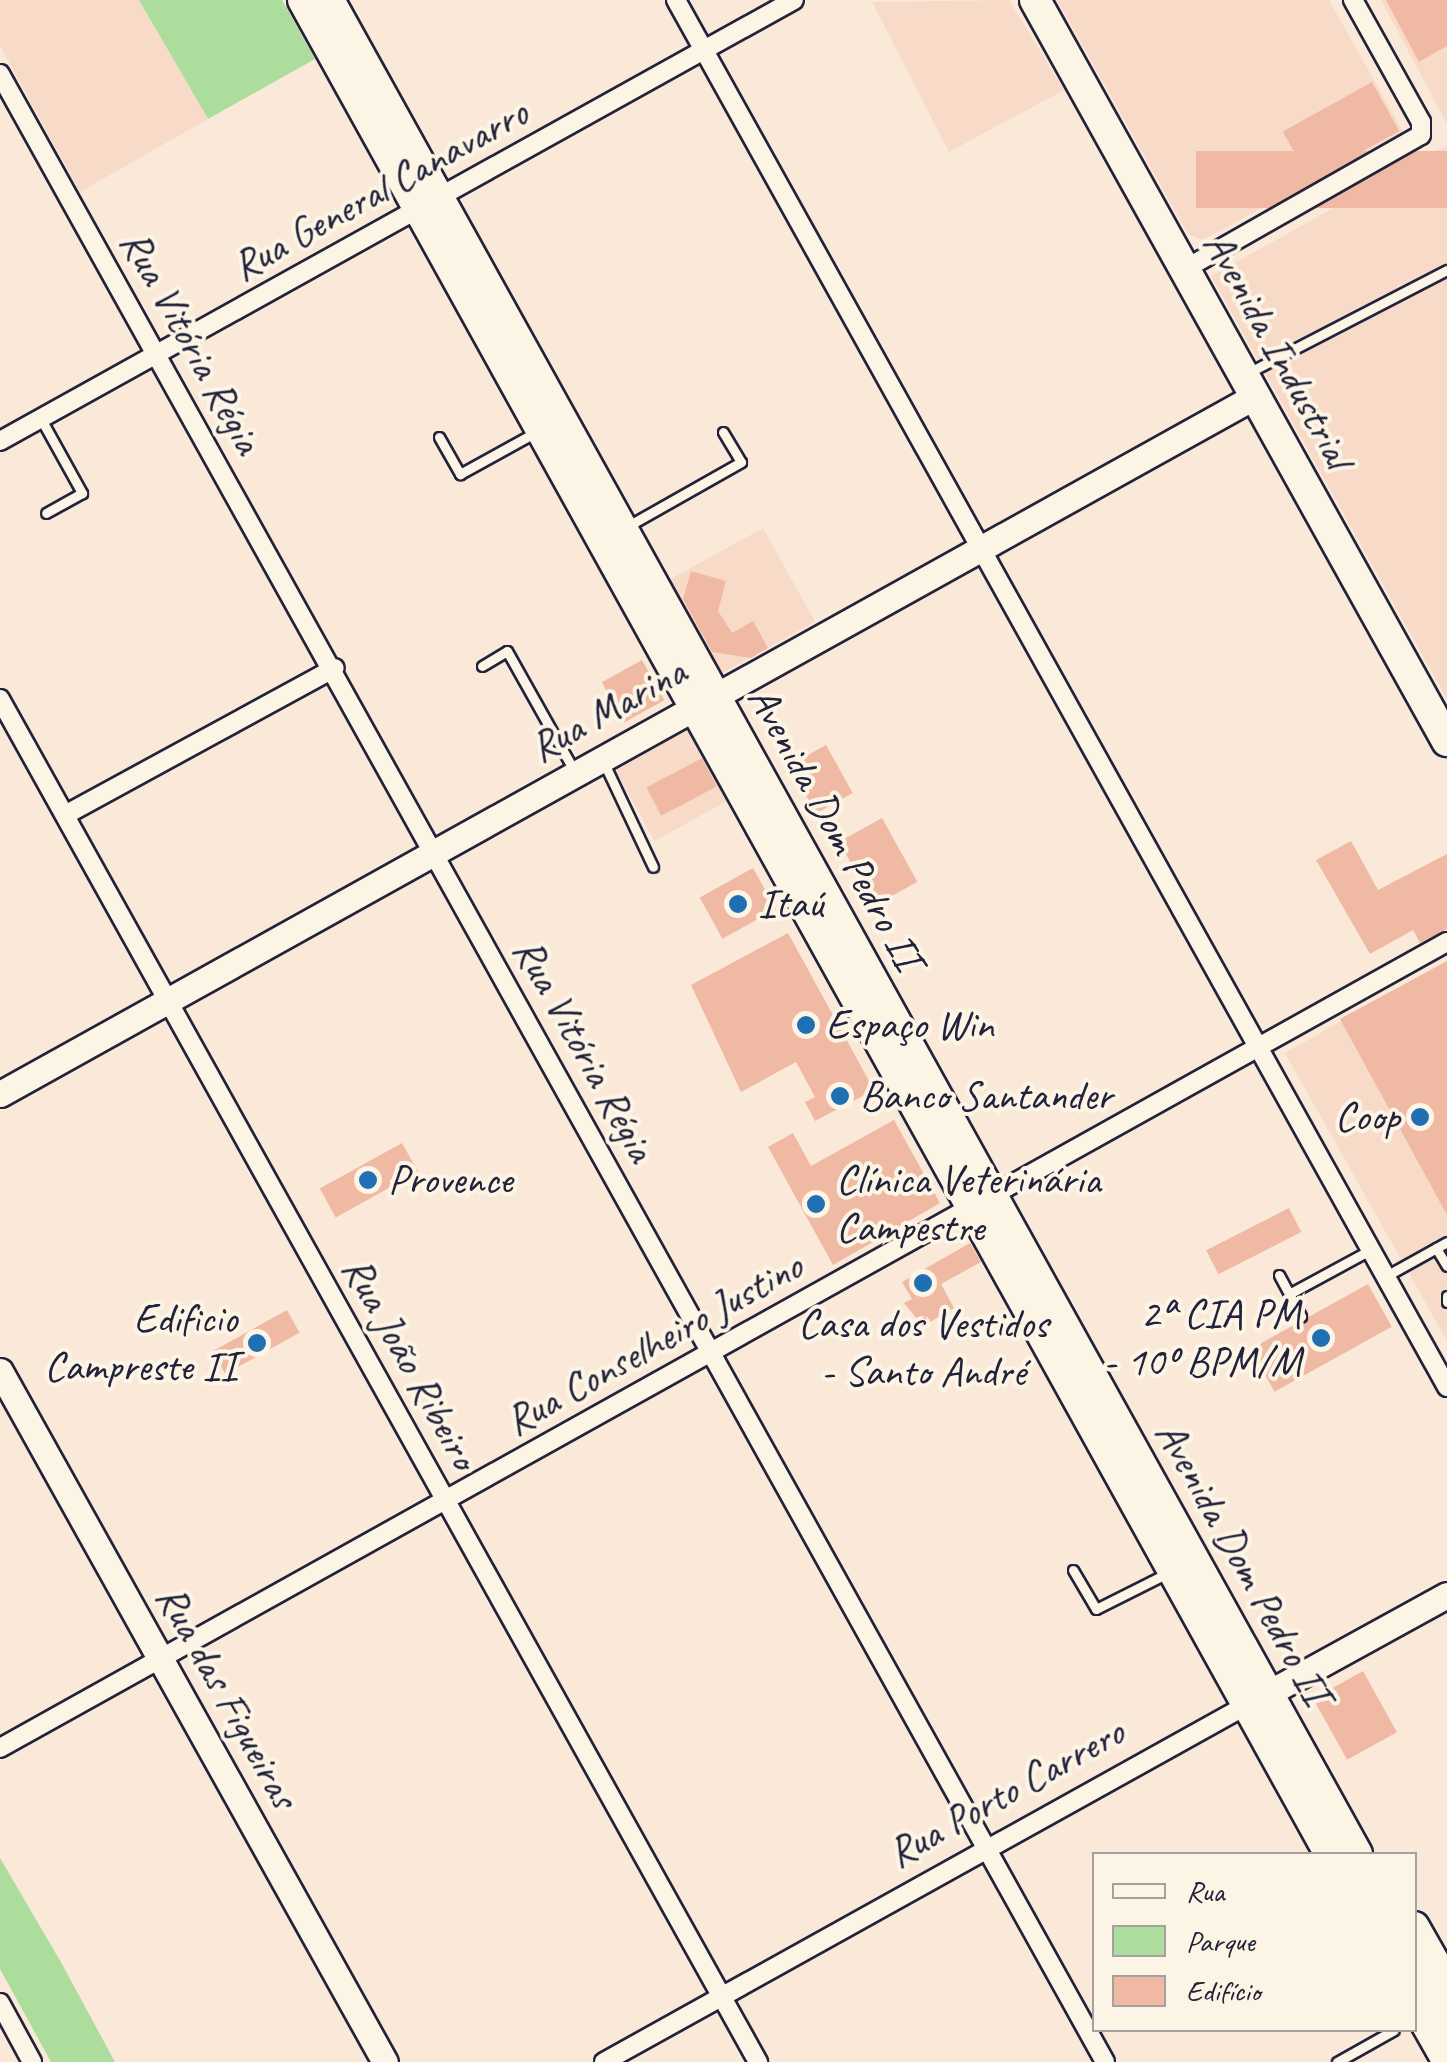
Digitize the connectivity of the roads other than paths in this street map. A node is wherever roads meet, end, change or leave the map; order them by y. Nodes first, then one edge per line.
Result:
1 (303, 0) edge
2 (329, 0) edge
3 (676, 0) edge
4 (794, 0) edge
5 (1036, 0) edge
6 (1353, 0) edge
7 (704, 50) junction
8 (0, 74) edge
9 (429, 203) junction
10 (1185, 269) junction
11 (1447, 270) edge
12 (157, 354) junction
13 (1250, 386) junction
14 (41, 419) junction
15 (541, 430) junction
16 (724, 432) dead end
17 (439, 437) dead end
18 (0, 441) edge
19 (46, 513) dead end
20 (621, 530) junction
21 (981, 549) junction
22 (482, 666) dead end
23 (335, 668) junction
24 (0, 699) edge
25 (704, 703) junction
26 (1439, 712) edge
27 (7, 728) edge
28 (1447, 741) edge
29 (602, 759) junction
30 (576, 774) junction
31 (65, 816) junction
32 (434, 853) junction
33 (652, 867) dead end
34 (1447, 942) edge
35 (169, 1002) junction
36 (1258, 1046) junction
37 (0, 1094) edge
38 (983, 1201) junction
39 (1447, 1242) edge
40 (1436, 1248) junction
41 (1371, 1250) junction
42 (1447, 1266) edge
43 (1279, 1275) dead end
44 (1386, 1276) junction
45 (1289, 1294) junction
46 (1301, 1316) dead end
47 (712, 1352) junction
48 (0, 1372) edge
49 (1447, 1387) edge
50 (446, 1500) junction
51 (1073, 1570) dead end
52 (1173, 1570) junction
53 (1447, 1595) edge
54 (160, 1660) junction
55 (1257, 1699) junction
56 (0, 1748) edge
57 (988, 1849) junction
58 (1329, 1852) edge
59 (1355, 1852) edge
60 (1417, 1933) edge
61 (1417, 1965) edge
62 (1447, 1986) edge
63 (722, 1996) junction
64 (0, 2004) edge
65 (1417, 2007) edge
66 (1447, 2018) edge
67 (1390, 2032) edge
68 (1410, 2032) edge
69 (1447, 2060) edge
70 (32, 2062) edge
71 (385, 2062) edge
72 (604, 2062) edge
73 (758, 2062) edge
74 (1105, 2062) edge
75 (1337, 2062) edge
76 (1428, 2062) edge

1 - 9 main road, Avenida Dom Pedro II
2 - 9 main road, Avenida Dom Pedro II
3 - 7 street
4 - 7 street, Rua General Canavarro
5 - 10 main road, Avenida Industrial
6 - 10 street
7 - 9 street, Rua General Canavarro
7 - 21 street
8 - 12 street, Rua Vitória Régia
9 - 12 street, Rua General Canavarro
9 - 15 main road, Avenida Dom Pedro II
9 - 20 main road, Avenida Dom Pedro II
10 - 13 main road, Avenida Industrial
11 - 13 lane
12 - 14 street, Rua General Canavarro
12 - 23 street, Rua Vitória Régia
13 - 21 street, Rua Marina
13 - 26 main road, Avenida Industrial
14 - 18 street, Rua General Canavarro
14 - 19 lane
15 - 17 lane
15 - 25 main road, Avenida Dom Pedro II
16 - 20 lane
20 - 25 main road, Avenida Dom Pedro II
21 - 25 street, Rua Marina
21 - 36 street
22 - 30 lane
23 - 31 street
23 - 32 street, Rua Vitória Régia
24 - 27 street, Rua João Ribeiro
25 - 29 street, Rua Marina
25 - 38 main road, Avenida Dom Pedro II
26 - 28 main road, Avenida Industrial
27 - 31 street, Rua João Ribeiro
29 - 30 street, Rua Marina
29 - 33 lane
30 - 32 street, Rua Marina
31 - 35 street, Rua João Ribeiro
32 - 35 street, Rua Marina
32 - 47 street, Rua Vitória Régia
34 - 36 street, Rua Conselheiro Justino
35 - 37 street, Rua Marina
35 - 50 street, Rua João Ribeiro
36 - 38 street, Rua Conselheiro Justino
36 - 41 street
38 - 47 street, Rua Conselheiro Justino
38 - 52 main road, Avenida Dom Pedro II
38 - 55 main road, Avenida Dom Pedro II
39 - 40 lane
40 - 42 lane
40 - 44 lane
41 - 44 street
41 - 45 lane
43 - 45 lane
44 - 49 street
45 - 46 lane
47 - 50 street, Rua Conselheiro Justino
47 - 57 street, Rua Vitória Régia
48 - 54 street, Rua das Figueiras
50 - 54 street, Rua Conselheiro Justino
50 - 63 street, Rua João Ribeiro
51 - 52 lane
52 - 55 main road, Avenida Dom Pedro II
53 - 55 street, Rua Porto Carrero
54 - 56 street, Rua Conselheiro Justino
54 - 71 street, Rua das Figueiras
55 - 57 street, Rua Porto Carrero
55 - 58 main road, Avenida Dom Pedro II
55 - 59 main road, Avenida Dom Pedro II
57 - 63 street, Rua Porto Carrero
57 - 74 street, Rua Vitória Régia
60 - 62 main road
61 - 66 main road
63 - 72 street, Rua Porto Carrero
63 - 73 street, Rua João Ribeiro
64 - 70 street
65 - 69 main road
67 - 75 lane
68 - 76 main road

